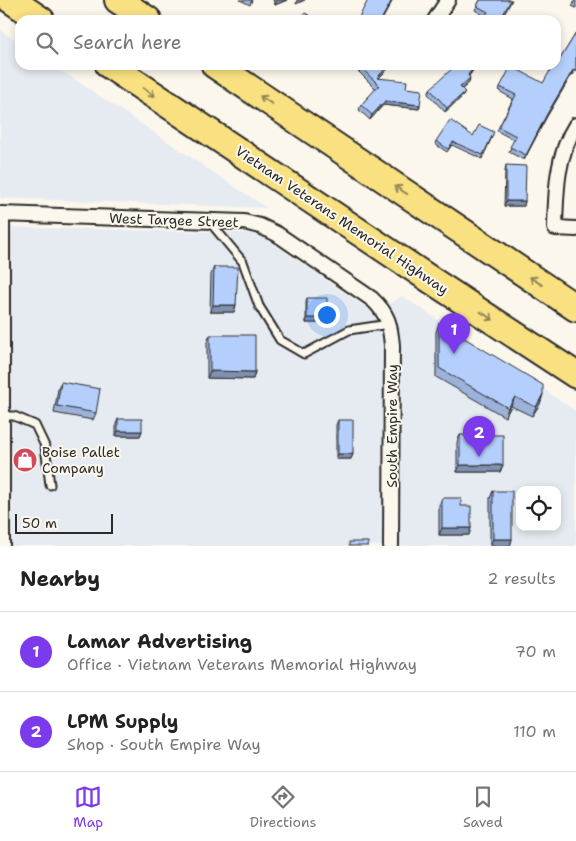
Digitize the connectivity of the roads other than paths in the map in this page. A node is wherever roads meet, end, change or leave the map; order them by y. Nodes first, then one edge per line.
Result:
1 (11, 0) edge
2 (118, 0) edge
3 (448, 0) edge
4 (34, 15) edge
5 (140, 15) edge
6 (438, 15) edge
7 (116, 70) edge
8 (221, 70) edge
9 (576, 124) edge
10 (1, 214) edge
11 (208, 220) junction
12 (576, 229) edge
13 (382, 308) joint
14 (576, 308) edge
15 (390, 324) junction
16 (576, 374) edge
17 (2, 416) junction
18 (50, 485) dead end
19 (2, 546) edge
20 (391, 546) edge

1 - 4 highway
2 - 5 highway
3 - 6 street
7 -> 16 highway, Vietnam Veterans Memorial Highway
14 -> 8 highway
9 - 12 street
10 - 11 street, West Targee Street
10 - 17 street
11 - 13 street, West Targee Street
11 - 15 lane
13 - 15 street, South Empire Way
15 - 20 street, South Empire Way
17 - 18 lane
17 - 19 street

